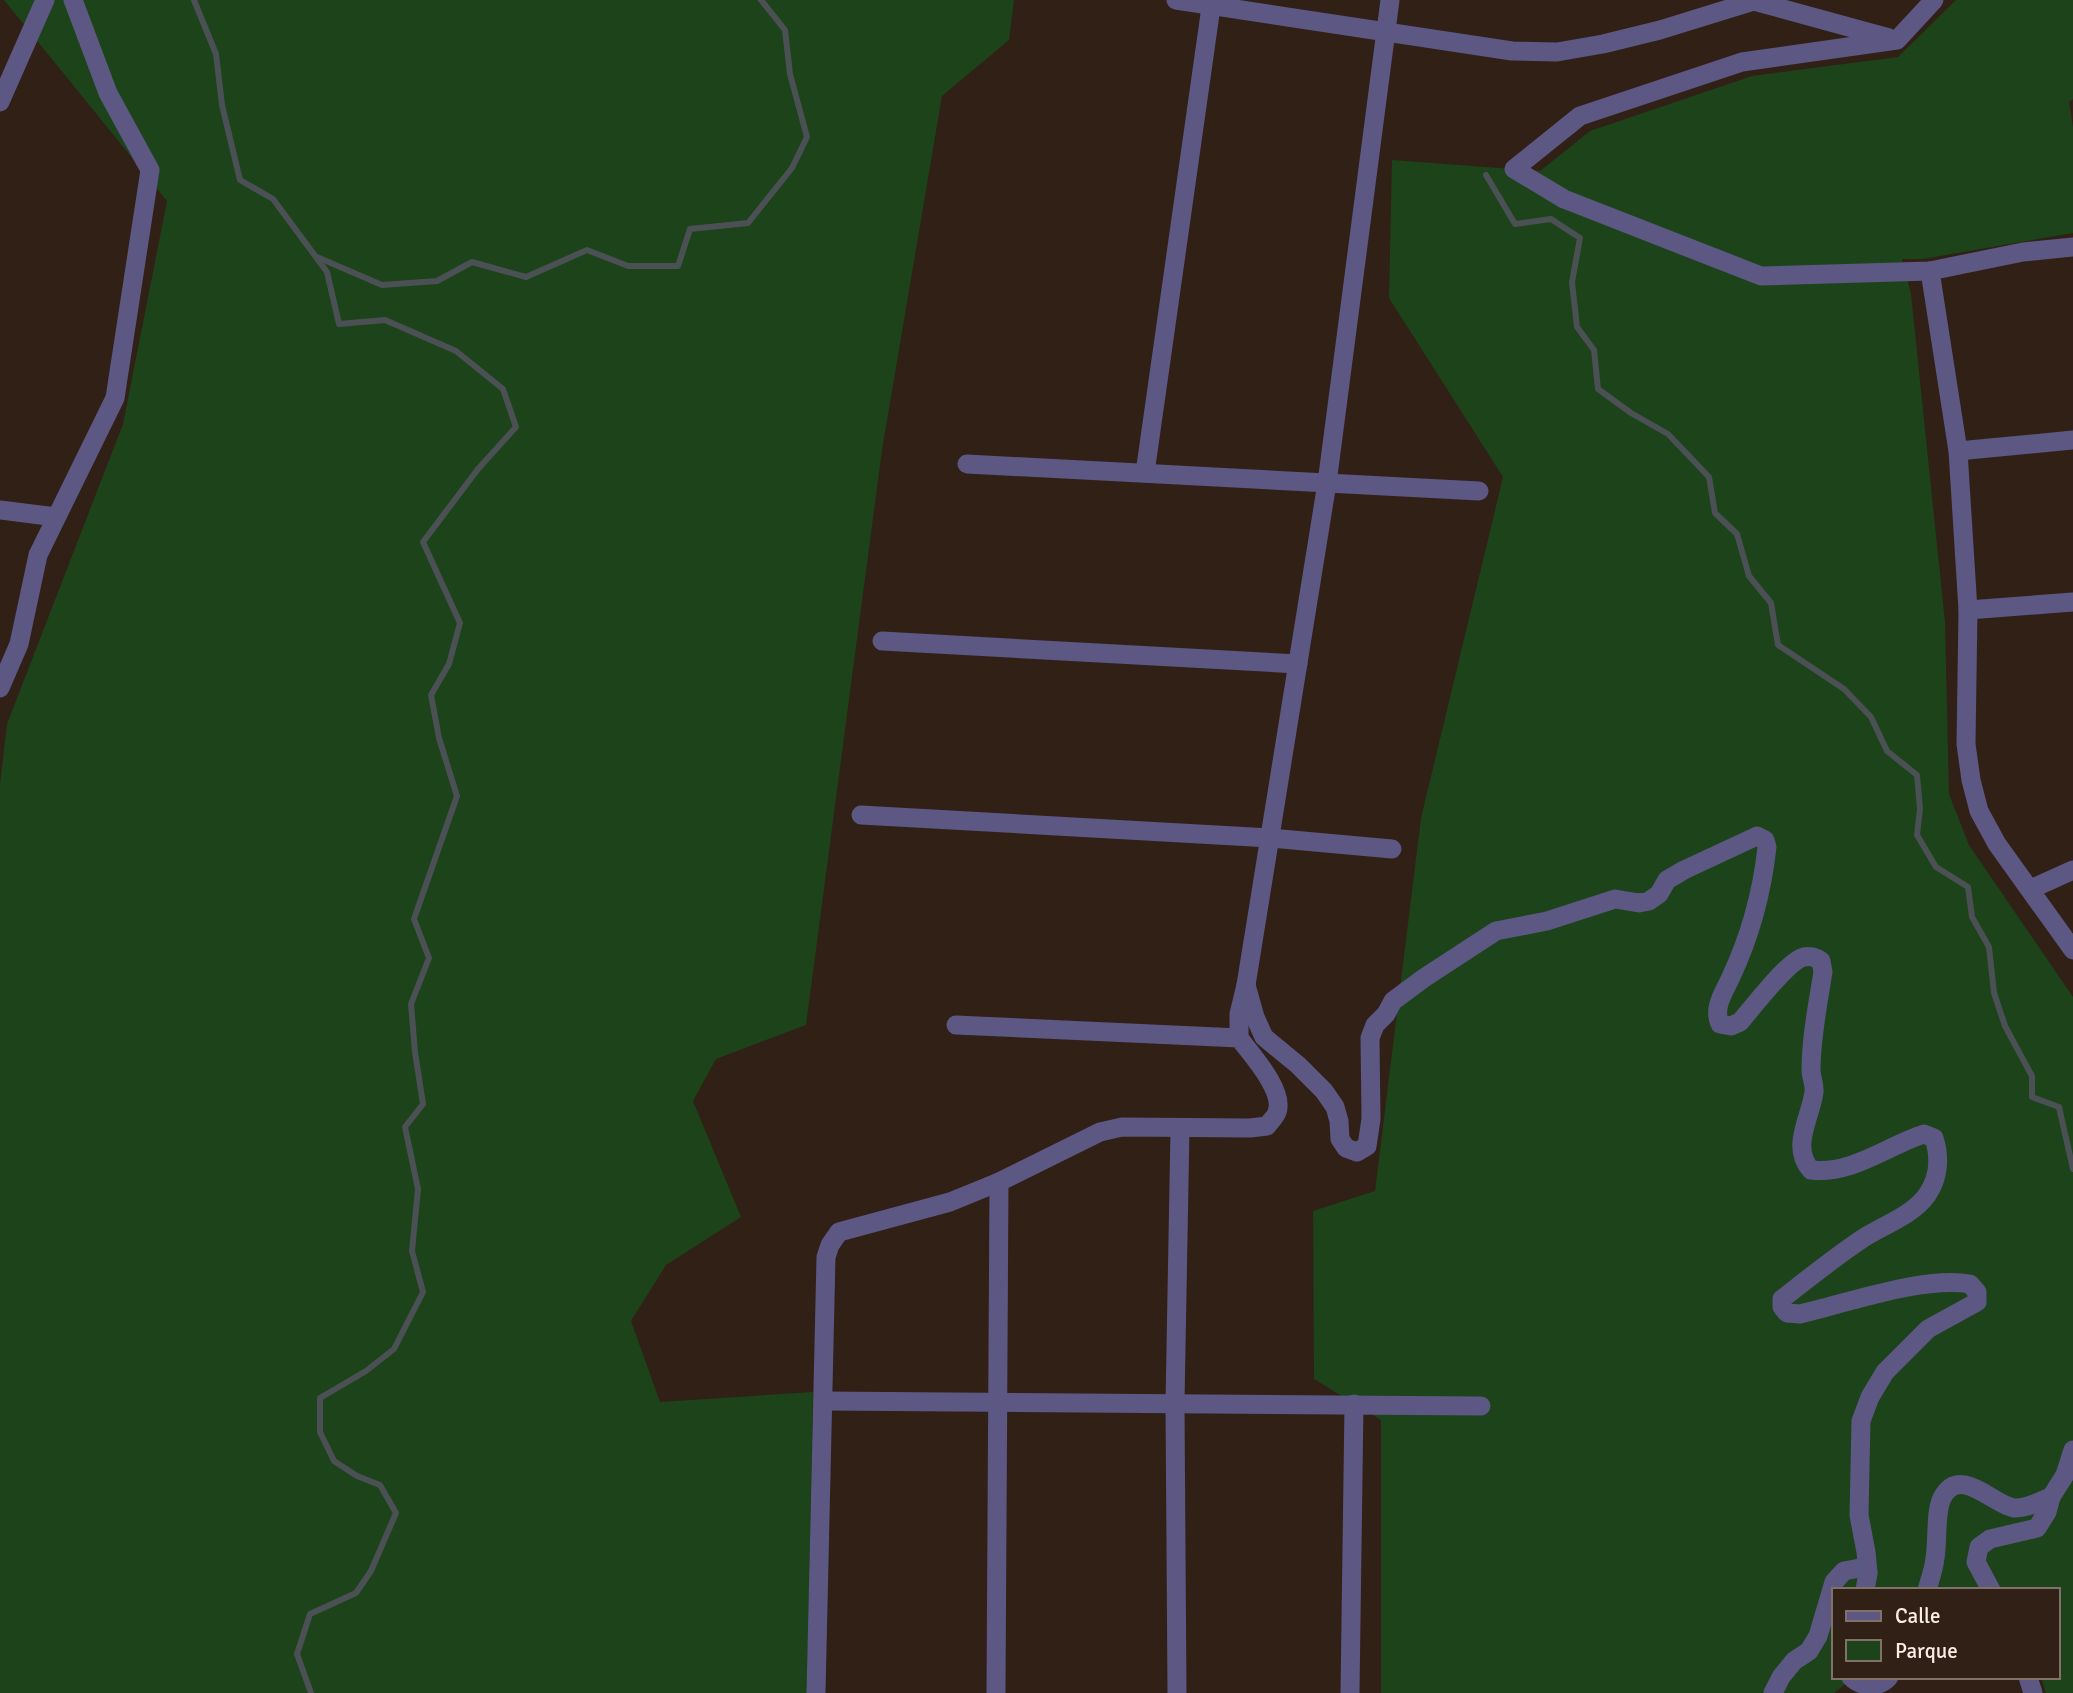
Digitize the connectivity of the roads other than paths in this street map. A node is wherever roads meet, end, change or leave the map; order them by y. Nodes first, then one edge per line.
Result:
1 (46, 0) edge
2 (73, 0) edge
3 (1176, 0) edge
4 (1390, 0) edge
5 (1753, 0) edge
6 (1934, 0) edge
7 (1212, 3) edge
8 (1386, 30) junction
9 (1897, 40) junction
10 (0, 102) edge
11 (2073, 247) edge
12 (1930, 271) junction
13 (2073, 440) edge
14 (1958, 451) junction
15 (967, 464) dead end
16 (1145, 473) junction
17 (1326, 483) junction
18 (1479, 491) dead end
19 (0, 510) edge
20 (56, 517) junction
21 (2073, 602) edge
22 (1968, 610) junction
23 (881, 641) dead end
24 (1298, 664) junction
25 (0, 688) edge
26 (860, 815) dead end
27 (1270, 838) junction
28 (1392, 849) dead end
29 (2073, 870) edge
30 (2031, 889) junction
31 (2073, 950) edge
32 (1246, 985) junction
33 (956, 1025) dead end
34 (1239, 1038) junction
35 (1180, 1128) junction
36 (999, 1182) junction
37 (823, 1401) junction
38 (998, 1402) junction
39 (1175, 1403) junction
40 (1354, 1404) junction
41 (1481, 1406) dead end
42 (2073, 1450) edge
43 (2051, 1497) junction
44 (1866, 1581) edge
45 (1833, 1588) edge
46 (1928, 1588) edge
47 (1990, 1588) edge
48 (1832, 1592) edge
49 (1887, 1679) edge
50 (1855, 1685) edge
51 (816, 1693) edge
52 (996, 1693) edge
53 (1177, 1693) edge
54 (1350, 1693) edge
55 (1773, 1693) edge

1 - 10 street
2 - 20 street
3 - 7 street
4 - 8 street
5 - 8 street
5 - 9 street
6 - 9 street
7 - 8 street
7 - 16 street
8 - 17 street
9 - 12 street
11 - 12 street
12 - 14 street
13 - 14 street
14 - 22 street
15 - 16 street
16 - 17 street
17 - 18 street
17 - 24 street
19 - 20 street
20 - 25 street
21 - 22 street
22 - 30 street
23 - 24 street
24 - 27 street
26 - 27 street
27 - 28 street
27 - 32 street
29 - 30 street
30 - 31 street
32 - 34 street
32 - 44 street
33 - 34 street
34 - 35 street
35 - 36 street
35 - 39 street
36 - 37 street
36 - 38 street
37 - 38 street
37 - 51 street
38 - 39 street
38 - 52 street
39 - 40 street
39 - 53 street
40 - 41 street
40 - 54 street
42 - 43 street
43 - 46 street
43 - 47 street
44 - 45 street
48 - 55 street
49 - 50 street

